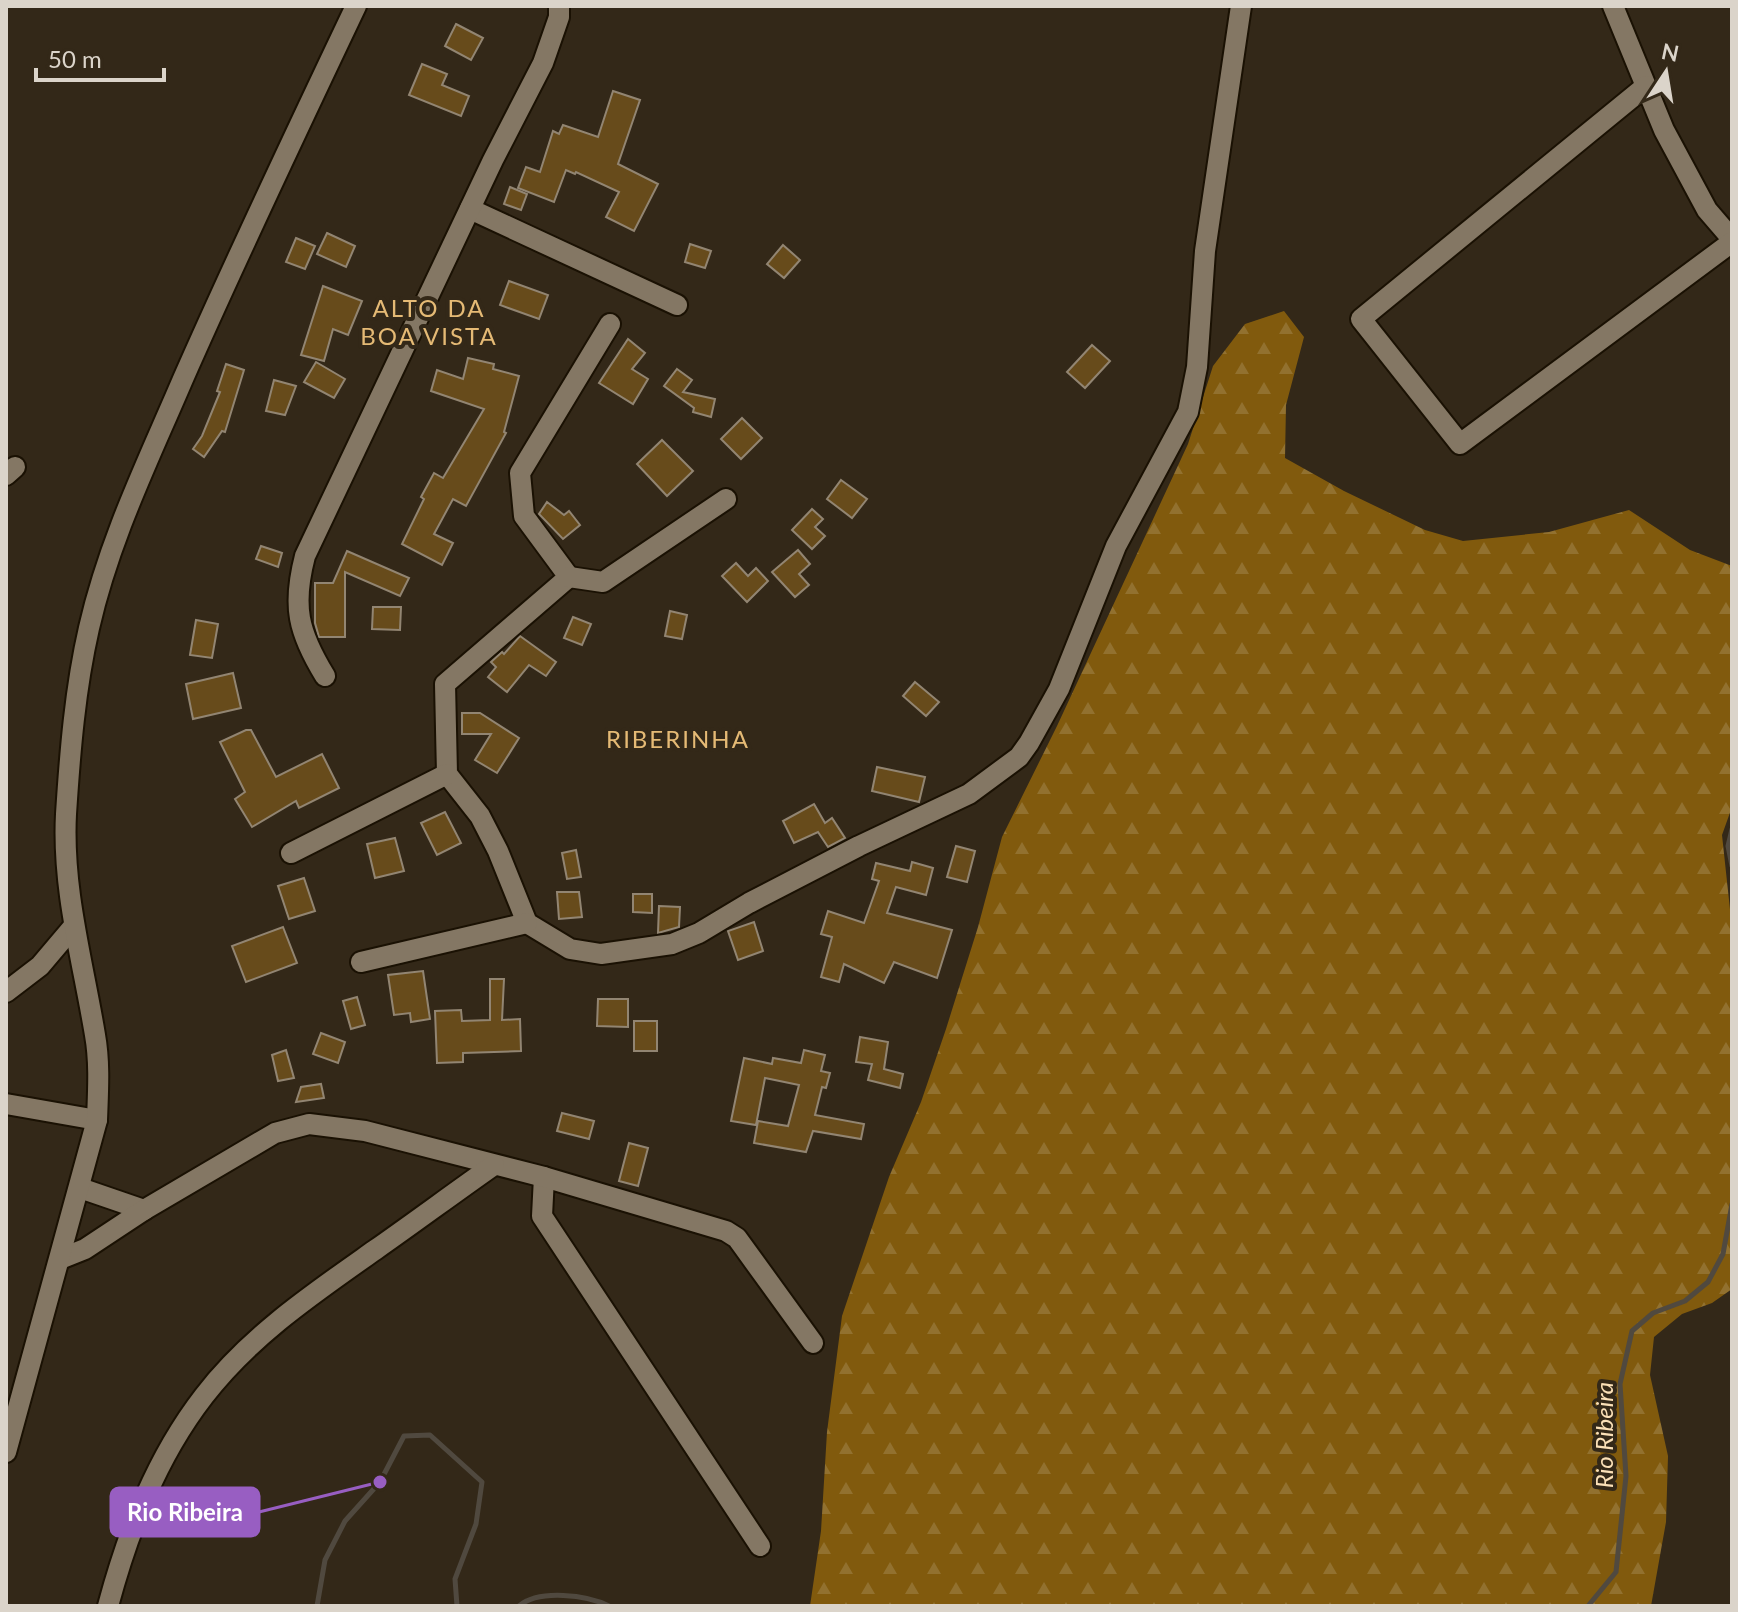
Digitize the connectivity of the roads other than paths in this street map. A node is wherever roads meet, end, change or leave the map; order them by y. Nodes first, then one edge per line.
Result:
1 (356, 6) edge
2 (559, 6) edge
3 (1241, 6) edge
4 (1613, 6) edge
5 (1646, 86) junction
6 (470, 209) junction
7 (1732, 240) edge
8 (677, 305) dead end
9 (610, 324) dead end
10 (726, 499) dead end
11 (569, 577) junction
12 (325, 676) dead end
13 (447, 774) junction
14 (291, 853) dead end
15 (527, 923) junction
16 (73, 927) junction
17 (361, 962) dead end
18 (6, 992) edge
19 (6, 1104) edge
20 (97, 1120) junction
21 (494, 1165) junction
22 (544, 1177) junction
23 (80, 1188) junction
24 (144, 1210) junction
25 (60, 1259) junction
26 (813, 1343) dead end
27 (6, 1452) edge
28 (760, 1546) dead end
29 (108, 1606) edge

1 - 16 street
2 - 6 street
3 - 15 street
4 - 5 street
5 - 7 street
5 - 7 street
6 - 8 street
6 - 12 street
9 - 11 street
10 - 11 street
11 - 13 street
13 - 14 street
13 - 15 street
15 - 17 street
16 - 18 street
16 - 20 street
19 - 20 street
20 - 23 street
21 - 22 street
21 - 24 street
21 - 29 street
22 - 26 street
22 - 28 street
23 - 24 street
23 - 25 street
24 - 25 street
25 - 27 street

